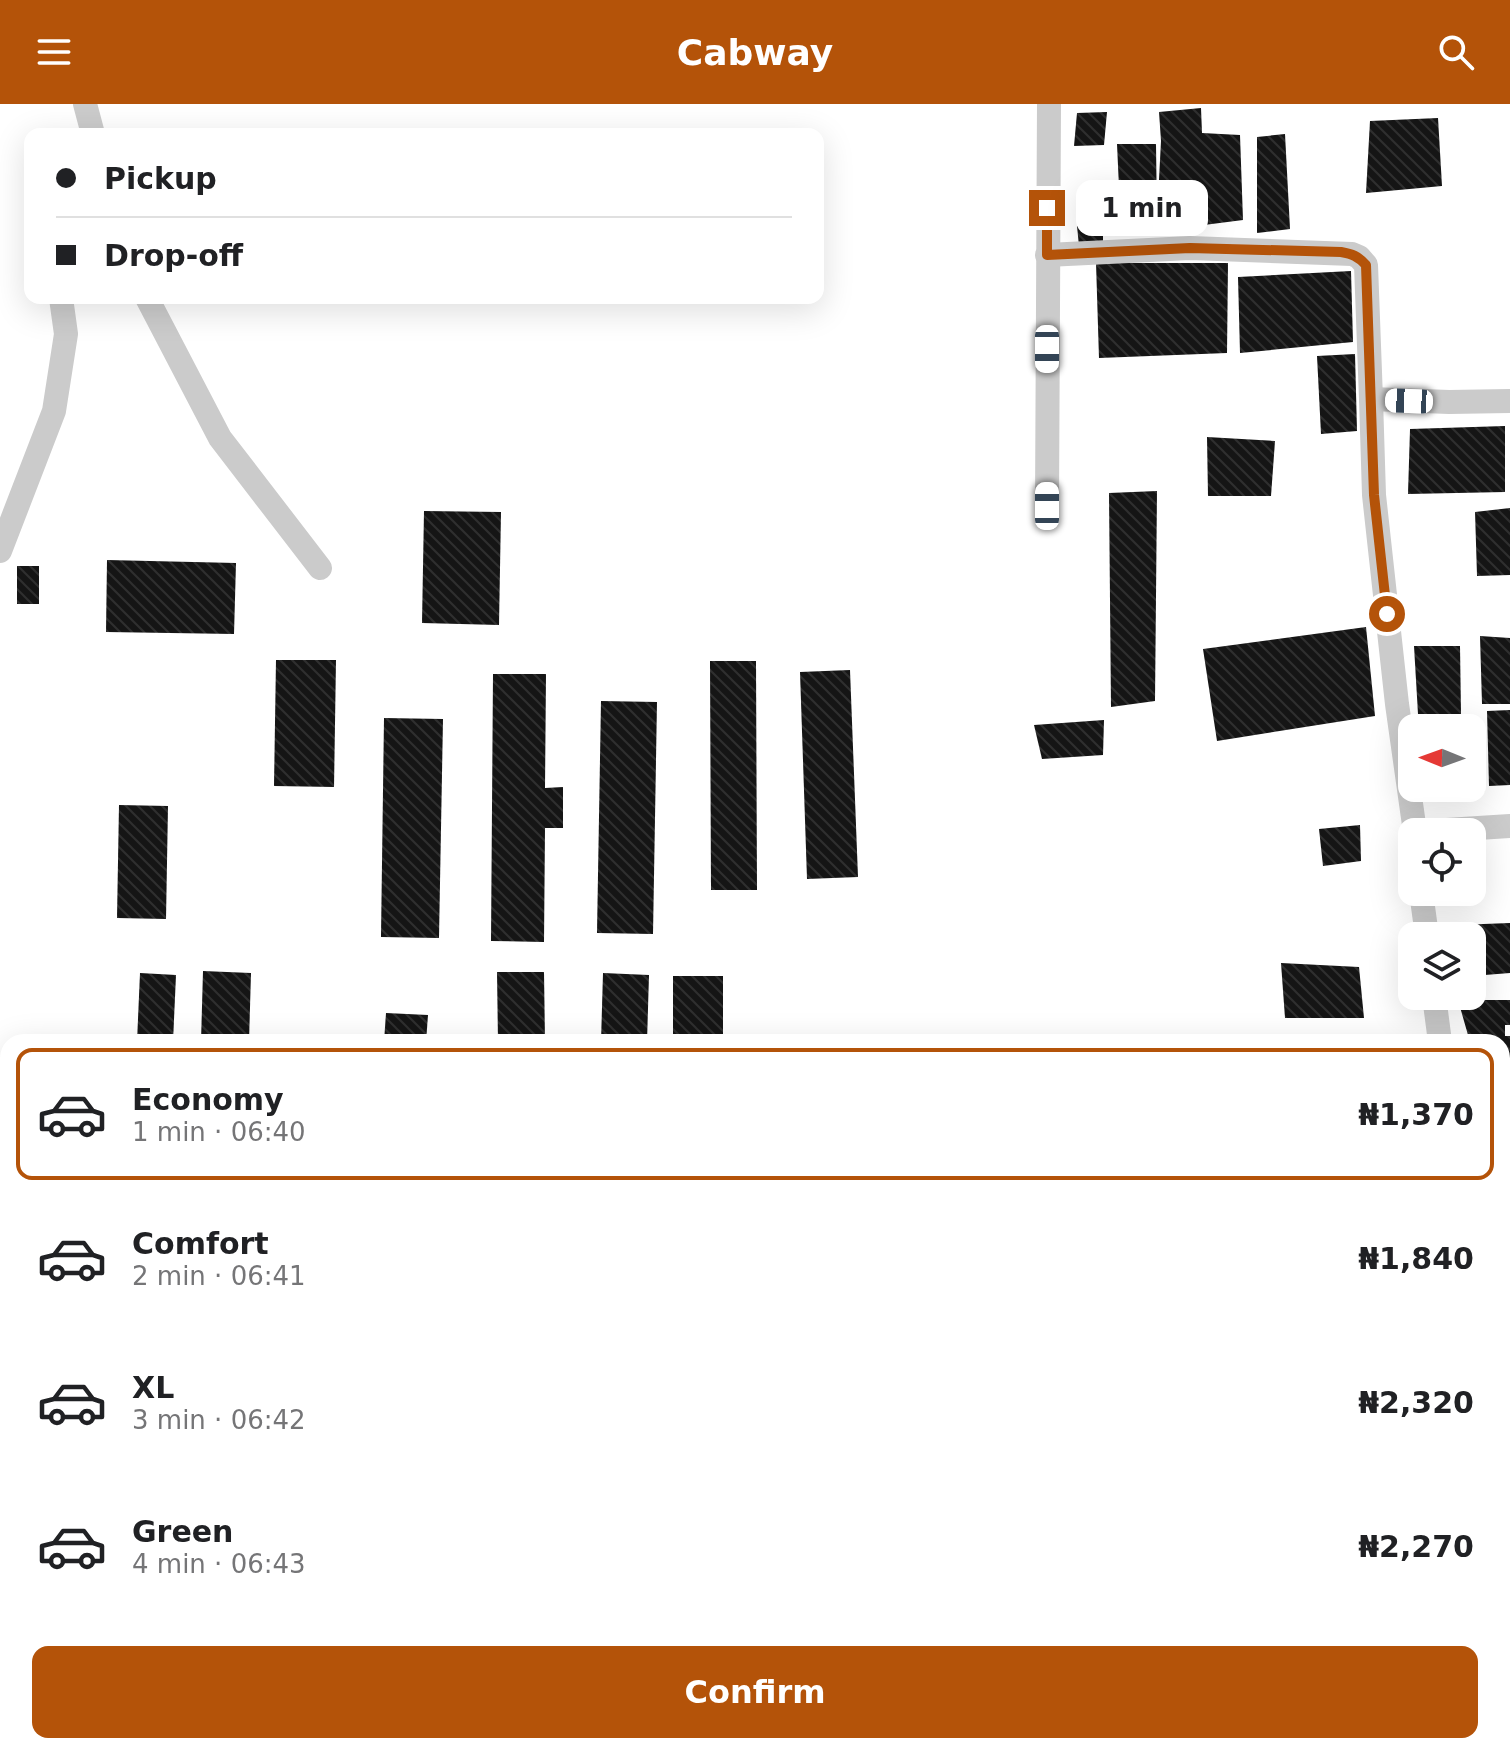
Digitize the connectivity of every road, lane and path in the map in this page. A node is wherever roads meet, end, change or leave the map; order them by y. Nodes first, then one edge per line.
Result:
1 (85, 104) edge
2 (1049, 104) edge
3 (79, 128) edge
4 (91, 128) edge
5 (1047, 255) junction
6 (62, 304) edge
7 (150, 304) edge
8 (1371, 399) junction
9 (1510, 401) edge
10 (1047, 506) dead end
11 (0, 551) edge
12 (320, 568) dead end
13 (1510, 826) edge
14 (1436, 1010) edge
15 (1439, 1034) edge

1 - 3 street
1 - 4 street
2 - 5 street
5 - 8 street
5 - 10 street
6 - 11 street
7 - 12 street
8 - 9 street
8 - 13 street
14 - 15 street

